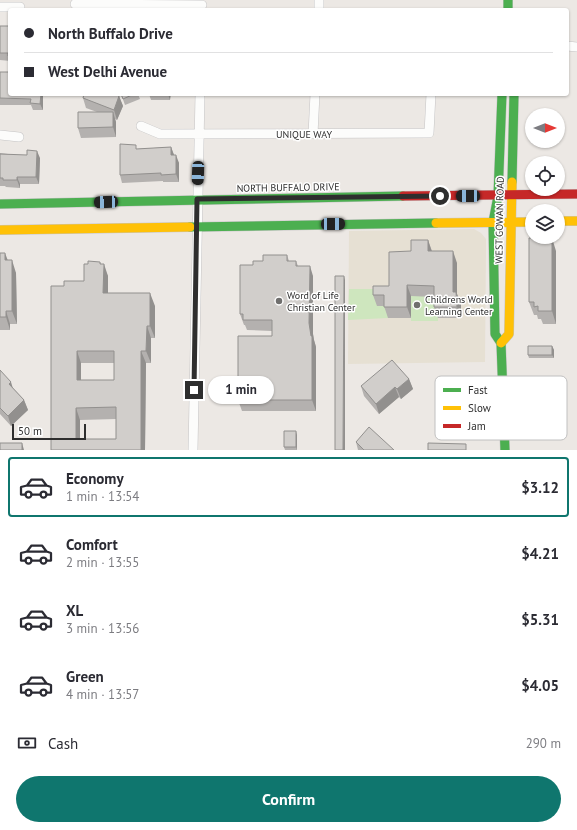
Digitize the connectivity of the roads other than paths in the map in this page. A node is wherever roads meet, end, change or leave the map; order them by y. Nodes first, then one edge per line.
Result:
1 (75, 4) dead end
2 (202, 5) edge
3 (0, 7) edge
4 (20, 7) dead end
5 (200, 96) edge
6 (315, 96) edge
7 (431, 96) edge
8 (502, 96) edge
9 (514, 96) edge
10 (141, 126) dead end
11 (313, 134) junction
12 (0, 135) edge
13 (199, 135) junction
14 (19, 137) dead end
15 (577, 194) edge
16 (498, 196) junction
17 (510, 196) junction
18 (197, 199) junction
19 (0, 204) edge
20 (577, 221) edge
21 (493, 222) junction
22 (510, 222) junction
23 (525, 222) edge
24 (565, 222) edge
25 (196, 226) junction
26 (0, 230) edge
27 (501, 343) junction
28 (502, 376) edge
29 (505, 440) edge
30 (193, 450) edge
31 (505, 450) edge

1 - 2 street
3 - 4 street
5 - 13 street
6 - 11 street
7 - 11 street, UNIQUE WAY
8 - 16 main road, WEST GOWAN ROAD
9 - 17 main road, WEST GOWAN ROAD
10 - 13 street, UNIQUE WAY
11 - 13 street, UNIQUE WAY
12 - 14 street
13 - 18 street
15 - 17 main road, NORTH BUFFALO DRIVE
16 - 17 main road, NORTH BUFFALO DRIVE
16 - 18 main road, NORTH BUFFALO DRIVE
16 - 21 main road, WEST GOWAN ROAD
17 - 22 main road, WEST GOWAN ROAD
18 - 19 main road, NORTH BUFFALO DRIVE
18 - 25 street
20 - 24 main road
21 - 22 main road
21 - 25 main road
21 - 27 main road, WEST GOWAN ROAD
22 - 23 main road
22 - 27 main road, WEST GOWAN ROAD
25 - 26 main road
25 - 30 street
27 - 28 main road, WEST GOWAN ROAD
29 - 31 main road, WEST GOWAN ROAD

